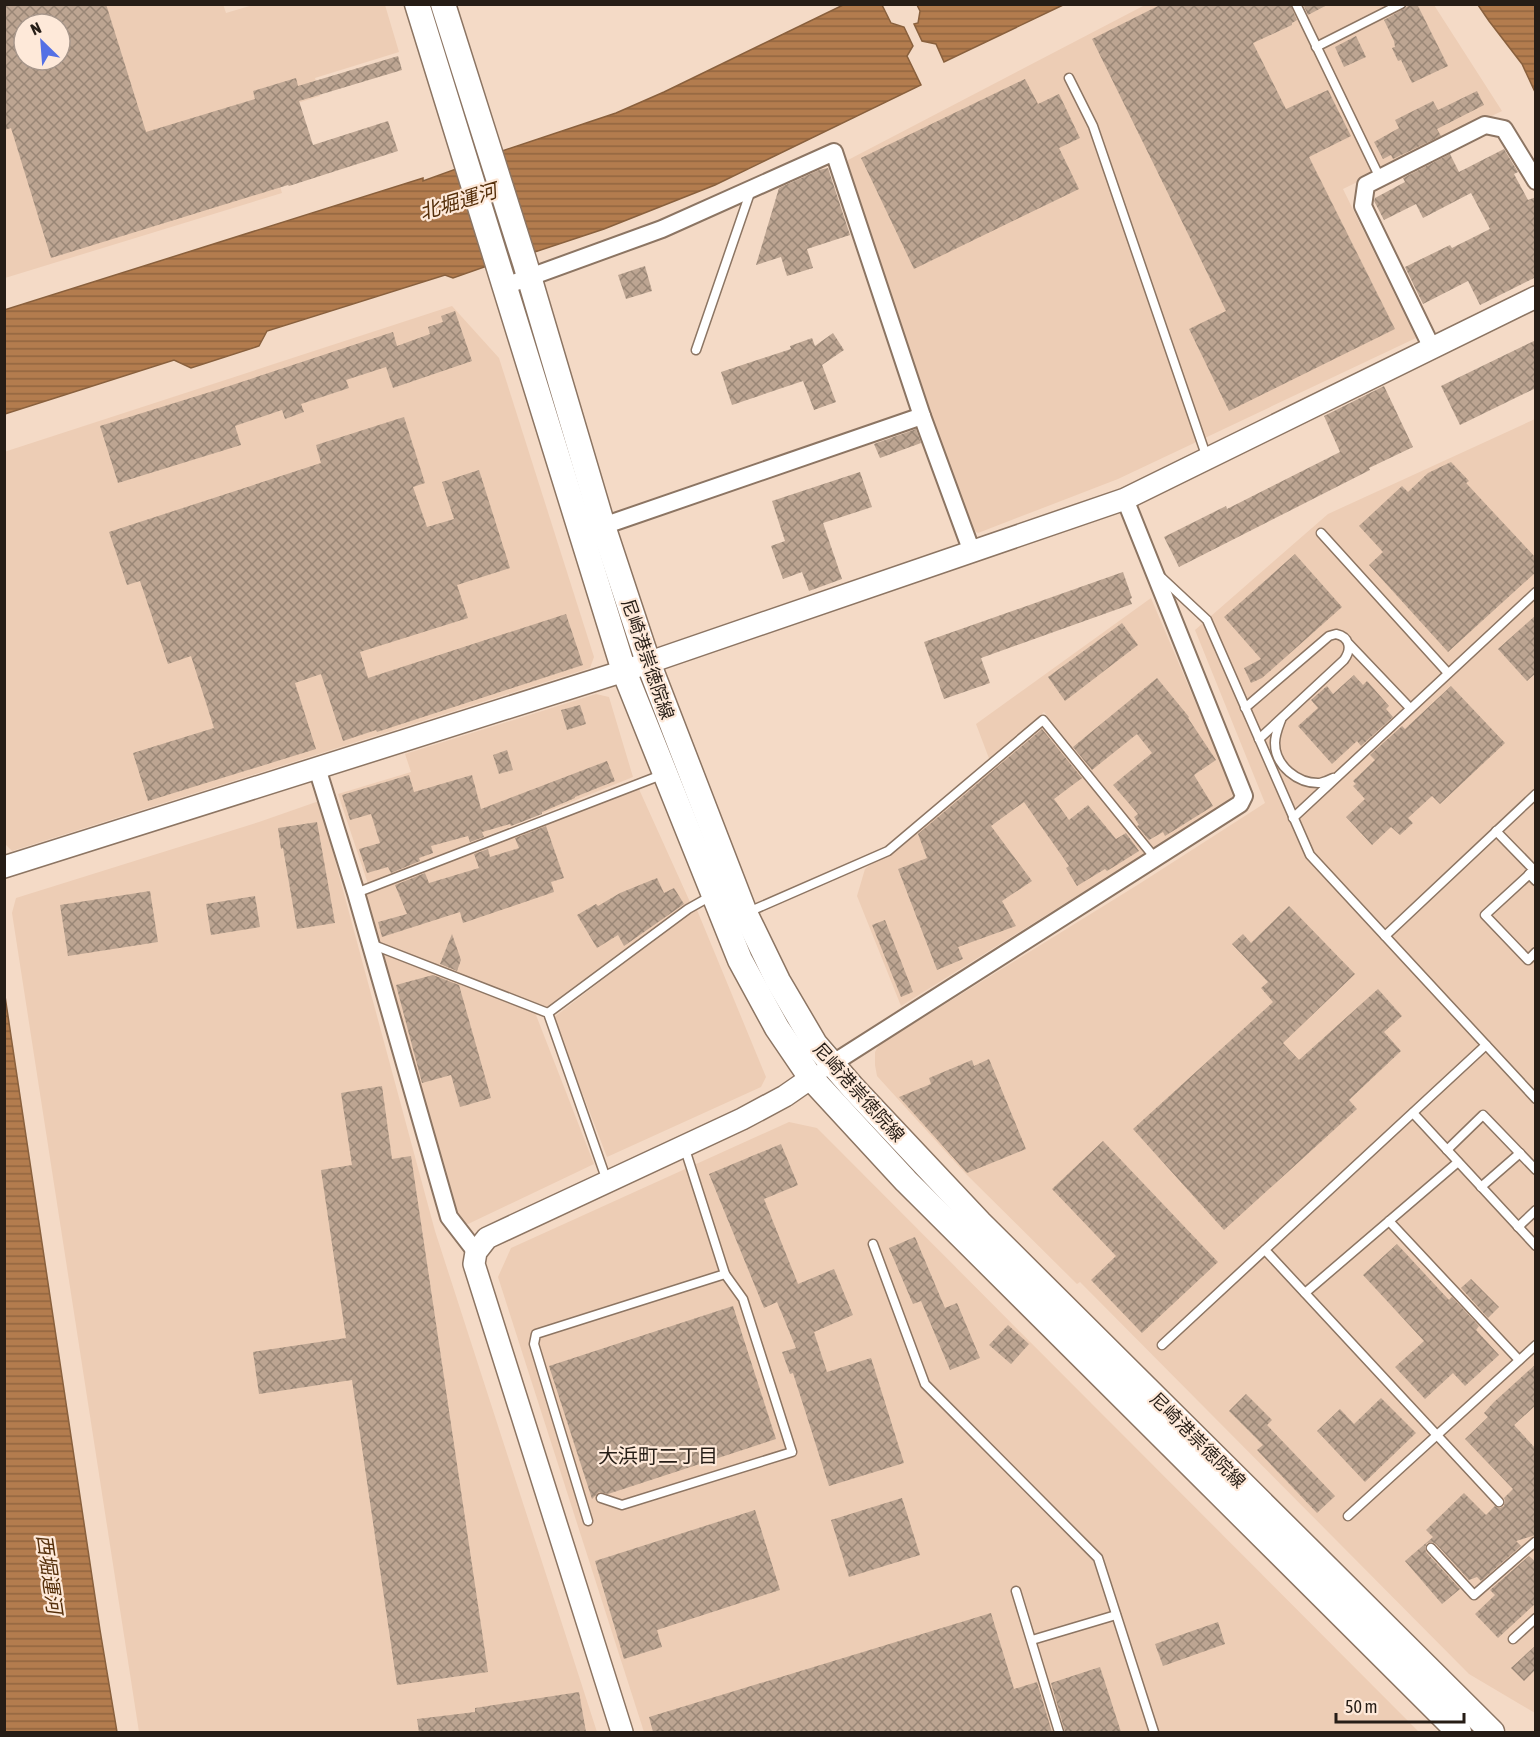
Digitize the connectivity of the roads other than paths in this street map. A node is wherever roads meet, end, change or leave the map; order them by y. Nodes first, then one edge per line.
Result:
1 (417, 4) edge
2 (443, 4) edge
3 (1296, 4) edge
4 (1401, 4) edge
5 (1316, 47) junction
6 (1069, 78) dead end
7 (1380, 178) junction
8 (1536, 181) edge
9 (752, 189) junction
10 (527, 271) junction
11 (502, 278) junction
12 (1536, 297) edge
13 (1432, 348) junction
14 (696, 350) dead end
15 (922, 416) junction
16 (1207, 458) junction
17 (1125, 499) junction
18 (603, 526) junction
19 (1321, 533) dead end
20 (972, 552) junction
21 (1145, 552) junction
22 (1536, 591) edge
23 (1349, 644) junction
24 (648, 663) junction
25 (624, 671) junction
26 (1448, 674) junction
27 (1245, 708) junction
28 (1410, 708) junction
29 (1281, 718) junction
30 (1259, 739) junction
31 (317, 768) junction
32 (664, 774) junction
33 (1336, 777) junction
34 (1536, 794) edge
35 (1293, 818) junction
36 (1496, 831) junction
37 (1155, 858) junction
38 (4, 867) edge
39 (1532, 878) edge
40 (356, 893) junction
41 (713, 894) junction
42 (745, 913) junction
43 (1385, 936) junction
44 (370, 944) junction
45 (1536, 952) edge
46 (548, 1013) junction
47 (1486, 1045) junction
48 (830, 1064) junction
49 (811, 1078) junction
50 (1536, 1099) edge
51 (1413, 1113) junction
52 (684, 1146) junction
53 (1447, 1150) junction
54 (1520, 1153) junction
55 (1458, 1161) junction
56 (1536, 1170) edge
57 (608, 1182) junction
58 (1481, 1187) junction
59 (1536, 1210) edge
60 (1389, 1221) junction
61 (1518, 1227) junction
62 (873, 1244) dead end
63 (1536, 1246) edge
64 (1265, 1250) junction
65 (476, 1252) junction
66 (725, 1274) junction
67 (1305, 1293) junction
68 (1162, 1345) dead end
69 (1536, 1345) edge
70 (1519, 1360) junction
71 (1437, 1436) junction
72 (601, 1498) dead end
73 (1499, 1502) dead end
74 (1348, 1516) dead end
75 (588, 1521) dead end
76 (1533, 1540) edge
77 (1431, 1548) dead end
78 (1016, 1591) dead end
79 (1116, 1615) junction
80 (1536, 1618) edge
81 (1514, 1639) dead end
82 (1032, 1640) junction
83 (622, 1732) edge
84 (1059, 1732) edge
85 (1154, 1732) edge
86 (1460, 1732) edge
87 (1492, 1732) edge

1 - 11 main road, 尼崎港崇徳院線
2 - 10 main road, 尼崎港崇徳院線
3 - 5 lane
4 - 5 lane
5 - 7 lane
6 - 16 lane
7 - 8 street
7 - 13 street
9 - 10 street
9 - 14 lane
9 - 15 street
10 - 11 street
10 - 18 main road, 尼崎港崇徳院線
11 - 25 main road, 尼崎港崇徳院線
12 - 13 street
13 - 16 street
15 - 18 street
15 - 20 street
16 - 17 street
17 - 20 street
17 - 21 street
18 - 24 main road, 尼崎港崇徳院線
19 - 26 lane
20 - 24 street
21 - 27 lane
21 - 37 street
22 - 26 lane
23 - 27 lane
23 - 28 lane
23 - 29 lane
24 - 25 street
24 - 42 main road, 尼崎港崇徳院線
25 - 31 street
25 - 32 main road, 尼崎港崇徳院線
26 - 28 lane
27 - 30 lane
28 - 33 lane
29 - 30 lane
29 - 33 lane
30 - 35 lane
31 - 38 street
31 - 40 street
32 - 40 lane
32 - 41 main road, 尼崎港崇徳院線
33 - 35 lane
34 - 36 lane
35 - 43 lane
36 - 39 lane
36 - 43 lane
37 - 42 lane
37 - 48 street
39 - 45 lane
40 - 44 street
41 - 46 lane
41 - 49 main road, 尼崎港崇徳院線
42 - 48 main road, 尼崎港崇徳院線
43 - 47 lane
44 - 46 lane
44 - 65 street
46 - 57 lane
47 - 50 lane
47 - 51 lane
48 - 49 street
48 - 87 main road, 尼崎港崇徳院線
49 - 52 street
49 - 86 main road, 尼崎港崇徳院線
51 - 53 lane
51 - 64 lane
52 - 57 street
52 - 66 lane
53 - 54 lane
53 - 55 lane
54 - 56 lane
54 - 58 lane
55 - 58 lane
55 - 60 lane
57 - 65 street
58 - 61 lane
59 - 61 lane
60 - 67 lane
60 - 70 lane
61 - 63 lane
62 - 79 lane
64 - 67 lane
64 - 68 lane
65 - 83 street
66 - 72 lane
66 - 75 lane
67 - 71 lane
69 - 70 lane
70 - 71 lane
71 - 73 lane
71 - 74 lane
76 - 77 lane
78 - 82 lane
79 - 82 lane
79 - 85 lane
80 - 81 lane
82 - 84 lane

